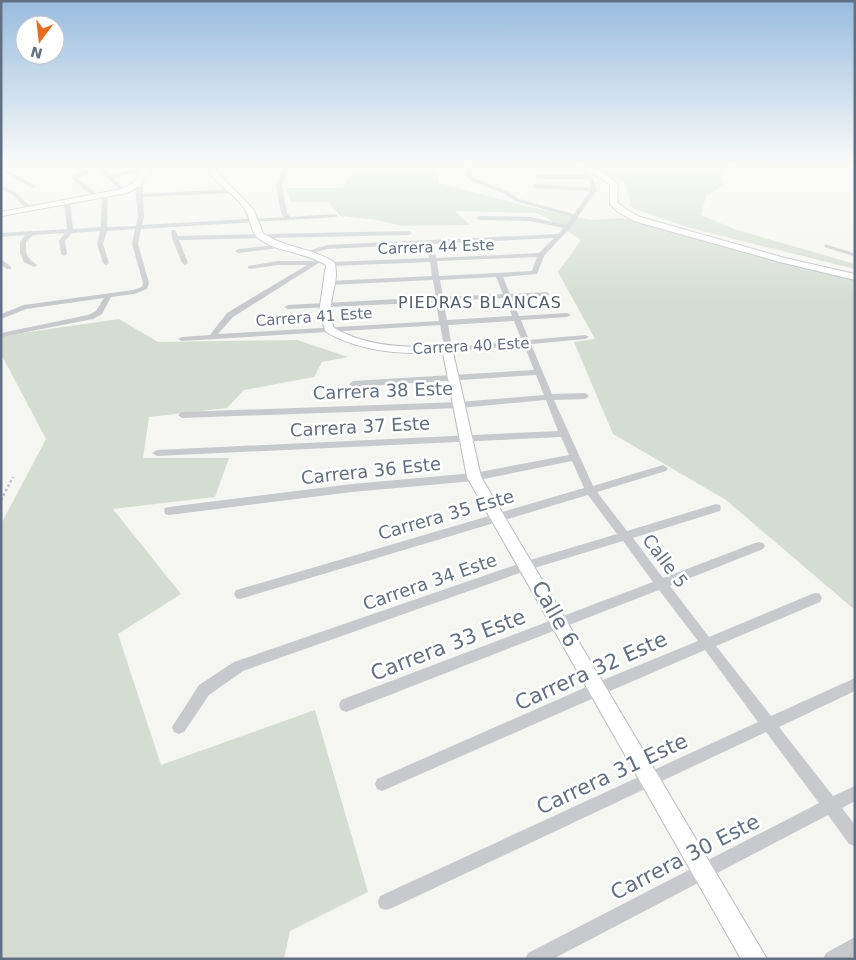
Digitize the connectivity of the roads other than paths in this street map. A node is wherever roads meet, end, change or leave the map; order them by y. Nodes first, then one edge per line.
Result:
1 (24, 211) edge
2 (68, 211) edge
3 (102, 211) edge
4 (140, 211) edge
5 (249, 211) edge
6 (284, 211) edge
7 (557, 211) edge
8 (580, 211) edge
9 (622, 211) edge
10 (1, 214) edge
11 (335, 216) dead end
12 (576, 216) junction
13 (288, 218) junction
14 (479, 218) dead end
15 (255, 220) junction
16 (181, 224) junction
17 (139, 227) junction
18 (568, 227) junction
19 (104, 229) junction
20 (70, 231) junction
21 (31, 233) junction
22 (409, 233) dead end
23 (261, 236) junction
24 (559, 236) junction
25 (2, 238) edge
26 (176, 238) junction
27 (430, 242) junction
28 (286, 246) junction
29 (826, 246) dead end
30 (238, 251) dead end
31 (310, 252) junction
32 (64, 254) dead end
33 (541, 255) junction
34 (855, 255) edge
35 (433, 259) junction
36 (1, 261) edge
37 (327, 261) junction
38 (106, 263) dead end
39 (184, 263) dead end
40 (315, 263) junction
41 (34, 265) dead end
42 (250, 267) dead end
43 (9, 268) dead end
44 (499, 275) junction
45 (855, 277) edge
46 (437, 278) junction
47 (328, 283) junction
48 (109, 294) junction
49 (546, 294) dead end
50 (508, 296) junction
51 (440, 299) junction
52 (324, 305) junction
53 (288, 307) dead end
54 (567, 315) dead end
55 (1, 317) edge
56 (516, 318) junction
57 (444, 322) junction
58 (330, 330) junction
59 (1, 335) edge
60 (212, 337) junction
61 (585, 337) dead end
62 (182, 339) dead end
63 (526, 344) junction
64 (448, 350) junction
65 (539, 372) junction
66 (454, 377) junction
67 (353, 384) dead end
68 (549, 396) junction
69 (585, 396) dead end
70 (460, 405) junction
71 (182, 415) dead end
72 (564, 434) junction
73 (467, 439) junction
74 (157, 453) dead end
75 (575, 457) junction
76 (663, 469) dead end
77 (474, 477) junction
78 (590, 490) junction
79 (716, 508) dead end
80 (169, 511) dead end
81 (499, 518) junction
82 (624, 536) junction
83 (759, 546) dead end
84 (527, 566) junction
85 (661, 584) junction
86 (240, 594) dead end
87 (816, 598) dead end
88 (560, 624) junction
89 (706, 643) junction
90 (855, 684) edge
91 (598, 689) junction
92 (346, 705) dead end
93 (768, 724) junction
94 (179, 727) dead end
95 (649, 780) junction
96 (382, 784) dead end
97 (855, 793) edge
98 (830, 806) junction
99 (855, 838) edge
100 (704, 871) junction
101 (386, 902) dead end
102 (855, 946) edge
103 (534, 959) edge
104 (755, 959) edge
105 (832, 959) edge

1 - 10 street
2 - 20 street
3 - 19 street
4 - 17 street
5 - 15 street
6 - 13 street
7 - 12 street
8 - 12 street
9 - 45 street
11 - 13 street
12 - 18 street
13 - 15 street
14 - 18 street
15 - 16 street
15 - 23 street
16 - 17 street
16 - 26 street
17 - 19 street
17 - 48 street
18 - 24 street
19 - 20 street
19 - 38 street
20 - 21 street
20 - 32 street
21 - 25 street
21 - 41 street
22 - 23 street
23 - 26 street
23 - 28 street
24 - 27 street
24 - 33 street
26 - 39 street
27 - 31 street
27 - 35 street, Calle 6
28 - 30 street
28 - 31 street
29 - 34 lane
31 - 37 street
33 - 35 street, Carrera 44 Este
33 - 44 street
35 - 37 street, Carrera 44 Este
35 - 46 street, Calle 6
36 - 43 street
37 - 40 street
37 - 47 street
40 - 42 street
40 - 60 street
44 - 46 street
44 - 50 street, Calle 5
46 - 47 street
46 - 51 street, Calle 6
47 - 52 street
48 - 55 street
48 - 59 street
49 - 50 street
50 - 51 street
50 - 56 street, Calle 5
51 - 52 street
51 - 57 street, Calle 6
52 - 53 street
52 - 58 street
54 - 56 street, Carrera 41 Este
56 - 57 street, Carrera 41 Este
56 - 63 street, Calle 5
57 - 58 street, Carrera 41 Este
57 - 64 street, Calle 6
58 - 60 street, Carrera 41 Este
58 - 64 street, Carrera 40 Este
60 - 62 street, Carrera 41 Este
61 - 63 street, Carrera 40 Este
63 - 64 street, Carrera 40 Este
63 - 65 street, Calle 5
64 - 66 street, Calle 6
65 - 66 street
65 - 68 street, Calle 5
66 - 67 street
66 - 70 street, Calle 6
68 - 69 street, Carrera 38 Este
68 - 70 street, Carrera 38 Este
68 - 72 street, Calle 5
70 - 71 street, Carrera 38 Este
70 - 73 street, Calle 6
72 - 73 street, Carrera 37 Este
72 - 75 street, Calle 5
73 - 74 street, Carrera 37 Este
73 - 77 street, Calle 6
75 - 77 street, Carrera 36 Este
75 - 78 street, Calle 5
76 - 78 street, Carrera 35 Este
77 - 80 street, Carrera 36 Este
77 - 81 street, Calle 6
78 - 81 street, Carrera 35 Este
78 - 82 street, Calle 5
79 - 82 street, Carrera 34 Este
81 - 84 street, Calle 6
81 - 86 street, Carrera 35 Este
82 - 84 street, Carrera 34 Este
82 - 85 street, Calle 5
83 - 85 street, Carrera 33 Este
84 - 88 street, Calle 6
84 - 94 street, Carrera 34 Este
85 - 88 street, Carrera 33 Este
85 - 89 street, Calle 5
87 - 89 street, Carrera 32 Este
88 - 91 street, Calle 6
88 - 92 street, Carrera 33 Este
89 - 91 street, Carrera 32 Este
89 - 93 street, Calle 5
90 - 93 street, Carrera 31 Este
91 - 95 street, Calle 6
91 - 96 street, Carrera 32 Este
93 - 95 street, Carrera 31 Este
93 - 98 street, Calle 5
95 - 100 street, Calle 6
95 - 101 street, Carrera 31 Este
97 - 98 street, Carrera 30 Este
98 - 99 street, Calle 5
98 - 100 street, Carrera 30 Este
100 - 103 street, Carrera 30 Este
100 - 104 street, Calle 6
102 - 105 street

